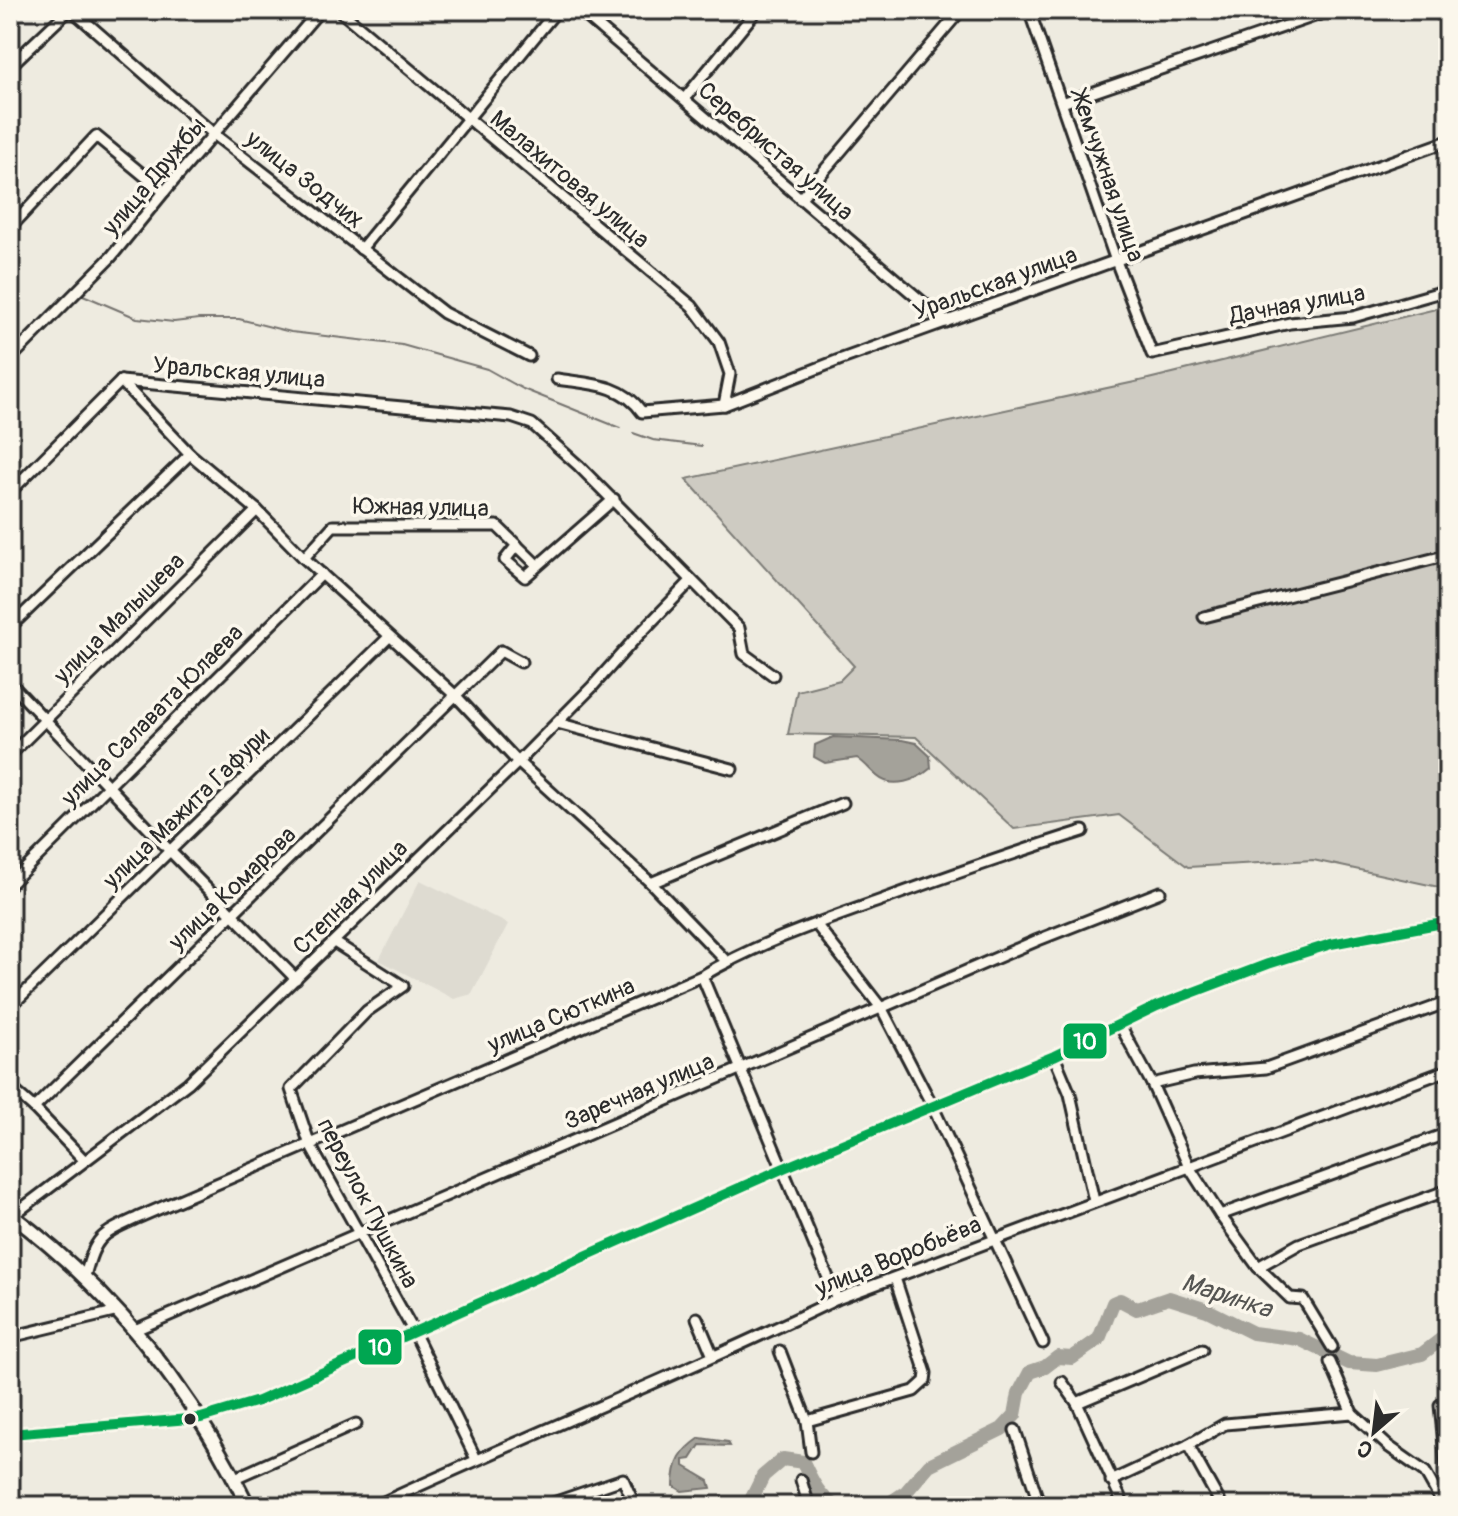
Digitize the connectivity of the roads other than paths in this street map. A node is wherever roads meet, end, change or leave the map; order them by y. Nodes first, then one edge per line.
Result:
1 (71, 10) edge
2 (320, 10) edge
3 (339, 10) edge
4 (557, 10) edge
5 (579, 10) edge
6 (757, 10) edge
7 (961, 10) edge
8 (1029, 10) edge
9 (1332, 10) edge
10 (10, 66) edge
11 (685, 98) junction
12 (1062, 103) junction
13 (467, 119) junction
14 (215, 135) junction
15 (1448, 141) edge
16 (164, 192) junction
17 (800, 199) junction
18 (10, 228) edge
19 (361, 249) junction
20 (1116, 261) junction
21 (1448, 290) edge
22 (946, 322) junction
23 (1152, 354) joint
24 (529, 356) dead end
25 (10, 359) edge
26 (557, 379) dead end
27 (121, 381) junction
28 (724, 405) junction
29 (190, 454) junction
30 (10, 492) edge
31 (614, 499) junction
32 (257, 510) junction
33 (517, 545) junction
34 (1448, 555) edge
35 (304, 558) junction
36 (537, 565) junction
37 (322, 574) junction
38 (691, 581) junction
39 (1204, 617) dead end
40 (10, 627) edge
41 (389, 637) junction
42 (521, 662) dead end
43 (773, 675) dead end
44 (10, 683) edge
45 (457, 697) junction
46 (45, 720) junction
47 (557, 723) junction
48 (10, 755) edge
49 (518, 762) junction
50 (732, 769) dead end
51 (108, 787) junction
52 (843, 803) dead end
53 (1083, 831) dead end
54 (171, 852) junction
55 (651, 883) junction
56 (10, 884) edge
57 (1160, 892) dead end
58 (233, 915) junction
59 (1448, 922) edge
60 (816, 924) junction
61 (334, 942) junction
62 (727, 962) junction
63 (702, 976) junction
64 (296, 979) junction
65 (1448, 1002) edge
66 (10, 1007) edge
67 (882, 1009) junction
68 (1120, 1025) junction
69 (1054, 1056) junction
70 (740, 1070) junction
71 (1448, 1070) edge
72 (1152, 1084) junction
73 (10, 1087) edge
74 (933, 1107) junction
75 (34, 1108) junction
76 (1448, 1133) edge
77 (310, 1145) junction
78 (84, 1160) junction
79 (1189, 1167) junction
80 (784, 1168) junction
81 (1448, 1190) edge
82 (1094, 1201) junction
83 (11, 1215) edge
84 (1220, 1215) junction
85 (357, 1234) junction
86 (994, 1239) junction
87 (1258, 1267) junction
88 (85, 1276) junction
89 (895, 1278) junction
90 (837, 1299) junction
91 (118, 1311) junction
92 (697, 1318) dead end
93 (135, 1330) junction
94 (414, 1332) junction
95 (10, 1337) edge
96 (1043, 1343) dead end
97 (1332, 1347) dead end
98 (1202, 1350) dead end
99 (780, 1351) dead end
100 (713, 1356) junction
101 (1330, 1362) dead end
102 (1062, 1382) dead end
103 (1077, 1403) junction
104 (1444, 1404) edge
105 (1352, 1413) junction
106 (201, 1418) junction
107 (807, 1421) junction
108 (356, 1424) dead end
109 (1015, 1430) dead end
110 (10, 1434) edge
111 (1188, 1445) junction
112 (811, 1452) dead end
113 (476, 1459) junction
114 (235, 1478) junction
115 (801, 1480) dead end
116 (1111, 1481) junction
117 (10, 1484) edge
118 (1448, 1484) edge
119 (14, 1506) edge
120 (248, 1506) edge
121 (375, 1506) edge
122 (544, 1506) edge
123 (635, 1506) edge
124 (809, 1506) edge
125 (1040, 1506) edge
126 (1124, 1506) edge
127 (1222, 1506) edge
128 (1444, 1506) edge

1 - 10 street
1 - 14 street, улица Зодчих
2 - 14 street, улица Дружбы
3 - 13 street, Малахитовая улица
4 - 13 street
5 - 11 street, Серебристая улица
6 - 11 street
7 - 17 street
8 - 12 street, Жемчужная улица
9 - 12 street
11 - 17 street, Серебристая улица
12 - 20 street, Жемчужная улица
13 - 19 street
13 - 28 street, Малахитовая улица
14 - 16 street, улица Дружбы
14 - 19 street, улица Зодчих
15 - 20 street, Уральская улица
16 - 18 street
16 - 25 street, улица Дружбы
17 - 22 street, Серебристая улица
19 - 24 street, улица Зодчих
20 - 22 street, Уральская улица
20 - 23 street, Жемчужная улица
21 - 23 street, Дачная улица
22 - 28 street, Уральская улица
26 - 28 street, Уральская улица
27 - 29 street
27 - 30 street, Уральская улица
27 - 31 street, Уральская улица
29 - 32 street
29 - 40 street
31 - 36 street
31 - 38 street
32 - 35 street
32 - 46 street, улица Малышева
33 - 35 street, Южная улица
33 - 36 street, Южная улица
33 - 36 street
34 - 39 street
35 - 37 street
37 - 41 street
37 - 51 street, улица Салавата Юлаева
38 - 43 street
38 - 47 street, Степная улица
41 - 45 street
41 - 54 street, улица Мажита Гафури
42 - 45 street, улица Комарова
44 - 46 street
45 - 49 street
45 - 58 street, улица Комарова
46 - 48 street, улица Малышева
46 - 51 street
47 - 49 street, Степная улица
47 - 50 street
49 - 55 street
49 - 61 street, Степная улица
51 - 54 street
51 - 56 street, улица Салавата Юлаева
52 - 55 street
53 - 60 street, улица Сюткина
54 - 58 street
54 - 66 street, улица Мажита Гафури
55 - 62 street
57 - 67 street, Заречная улица
58 - 64 street
58 - 75 street, улица Комарова
59 - 68 street
60 - 62 street, улица Сюткина
60 - 67 street
61 - 64 street, Степная улица
61 - 77 street, переулок Пушкина
62 - 63 street, улица Сюткина
63 - 70 street
63 - 77 street, улица Сюткина
64 - 78 street, Степная улица
65 - 72 street
67 - 70 street, Заречная улица
67 - 74 street
68 - 69 street
68 - 72 street
69 - 74 street
69 - 82 street
70 - 80 street
70 - 85 street, Заречная улица
71 - 79 street, улица Воробьёва
72 - 79 street
73 - 75 street
74 - 80 street
74 - 86 street
75 - 78 street
76 - 84 street
77 - 85 street, переулок Пушкина
77 - 88 street, улица Сюткина
78 - 83 street, Степная улица
79 - 82 street, улица Воробьёва
79 - 84 street
80 - 90 street
80 - 94 street
81 - 87 street
82 - 86 street, улица Воробьёва
83 - 88 main road
84 - 87 street
85 - 93 street, Заречная улица
85 - 94 street, переулок Пушкина
86 - 89 street, улица Воробьёва
86 - 96 street
87 - 97 street
88 - 91 main road
89 - 90 street, улица Воробьёва
89 - 107 street
90 - 100 street, улица Воробьёва
91 - 93 main road
91 - 95 street
92 - 100 street
93 - 106 main road
94 - 106 street
94 - 113 street, переулок Пушкина
98 - 103 street
99 - 107 street
100 - 113 street, улица Воробьёва
101 - 105 street
102 - 103 street
103 - 116 street
104 - 118 street
105 - 111 street
105 - 128 street
106 - 110 street
106 - 114 main road
107 - 112 street
108 - 114 street
109 - 125 street
111 - 116 street
111 - 127 street
113 - 121 street, улица Воробьёва
114 - 120 main road
115 - 124 street
116 - 126 street
117 - 119 street
122 - 123 street

